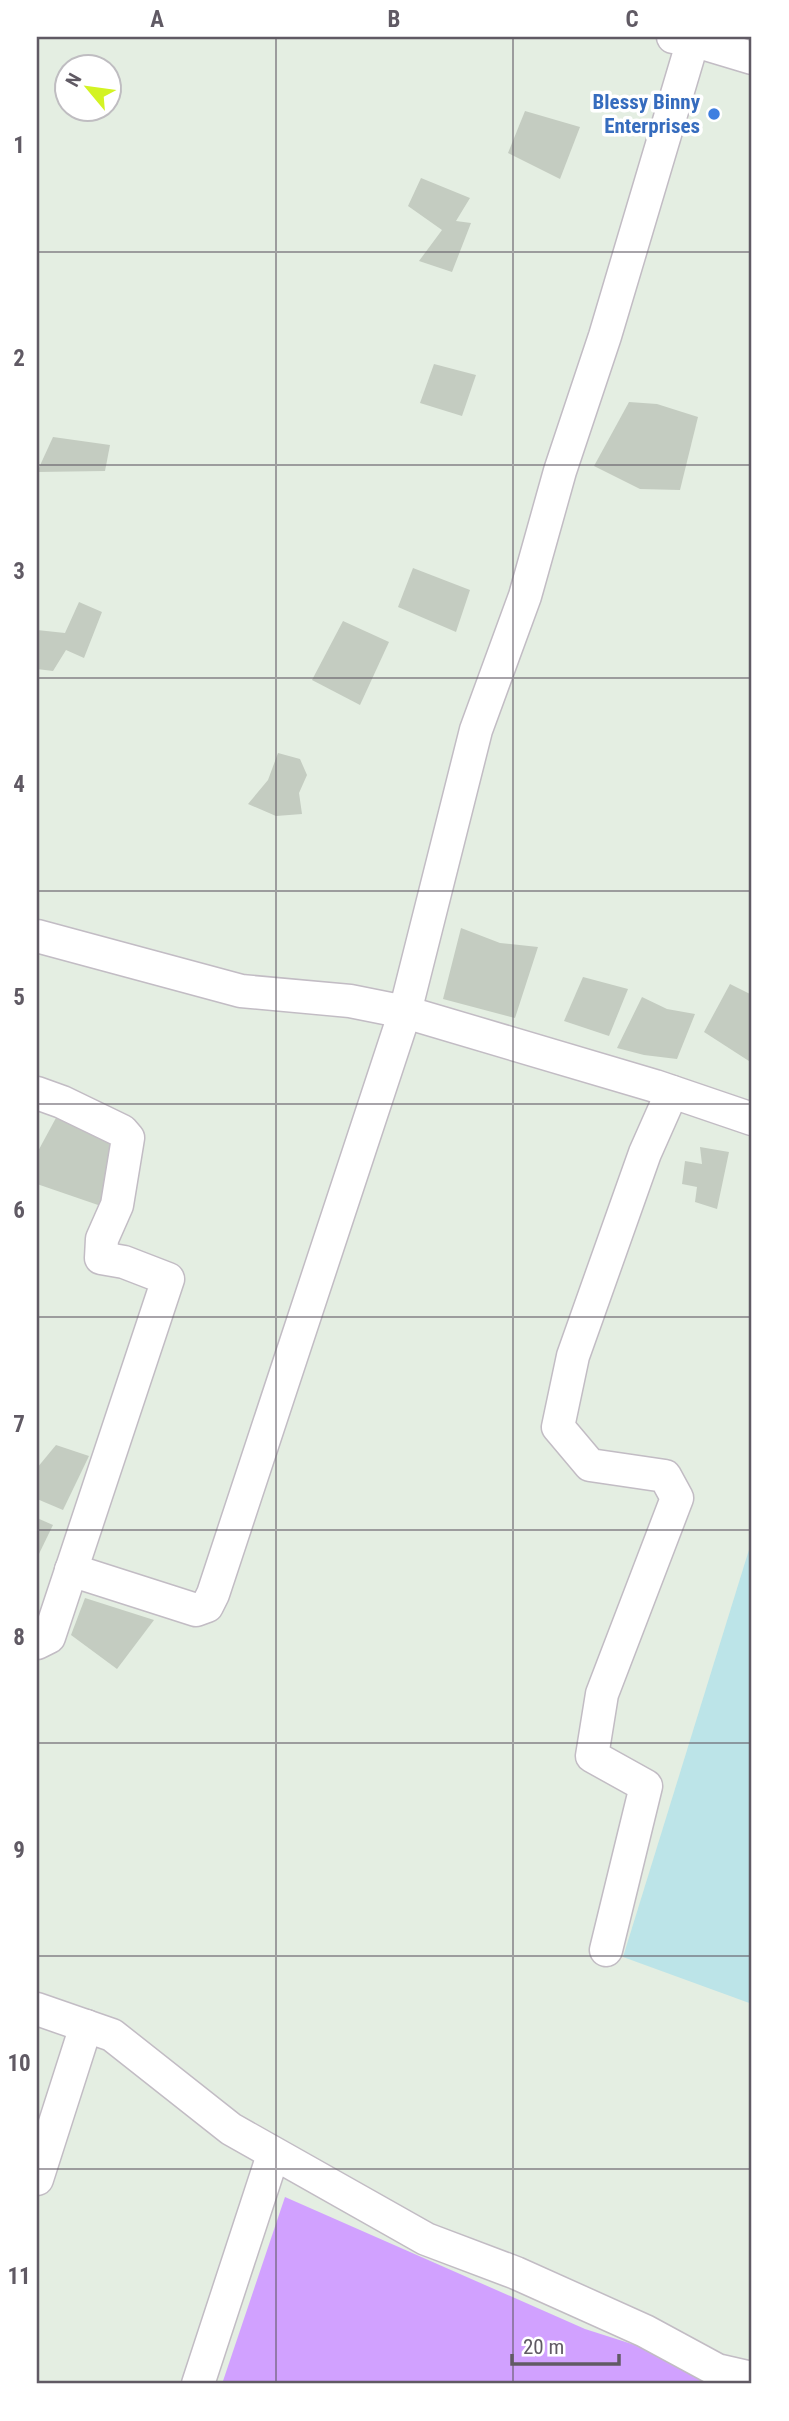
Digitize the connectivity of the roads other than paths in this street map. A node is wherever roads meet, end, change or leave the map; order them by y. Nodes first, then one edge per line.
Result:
1 (686, 38) edge
2 (752, 58) edge
3 (37, 936) edge
4 (405, 1012) junction
5 (672, 1092) junction
6 (37, 1093) edge
7 (752, 1119) edge
8 (72, 1570) junction
9 (37, 1643) edge
10 (606, 1950) dead end
11 (37, 2009) edge
12 (86, 2026) junction
13 (273, 2155) junction
14 (37, 2179) edge
15 (752, 2378) edge
16 (198, 2384) edge

1 - 2 street
1 - 4 street
3 - 4 street
4 - 5 street
4 - 8 street
5 - 7 street
5 - 10 street
6 - 8 street
8 - 9 street
11 - 12 street
12 - 13 street
12 - 14 street
13 - 15 street
13 - 16 street

